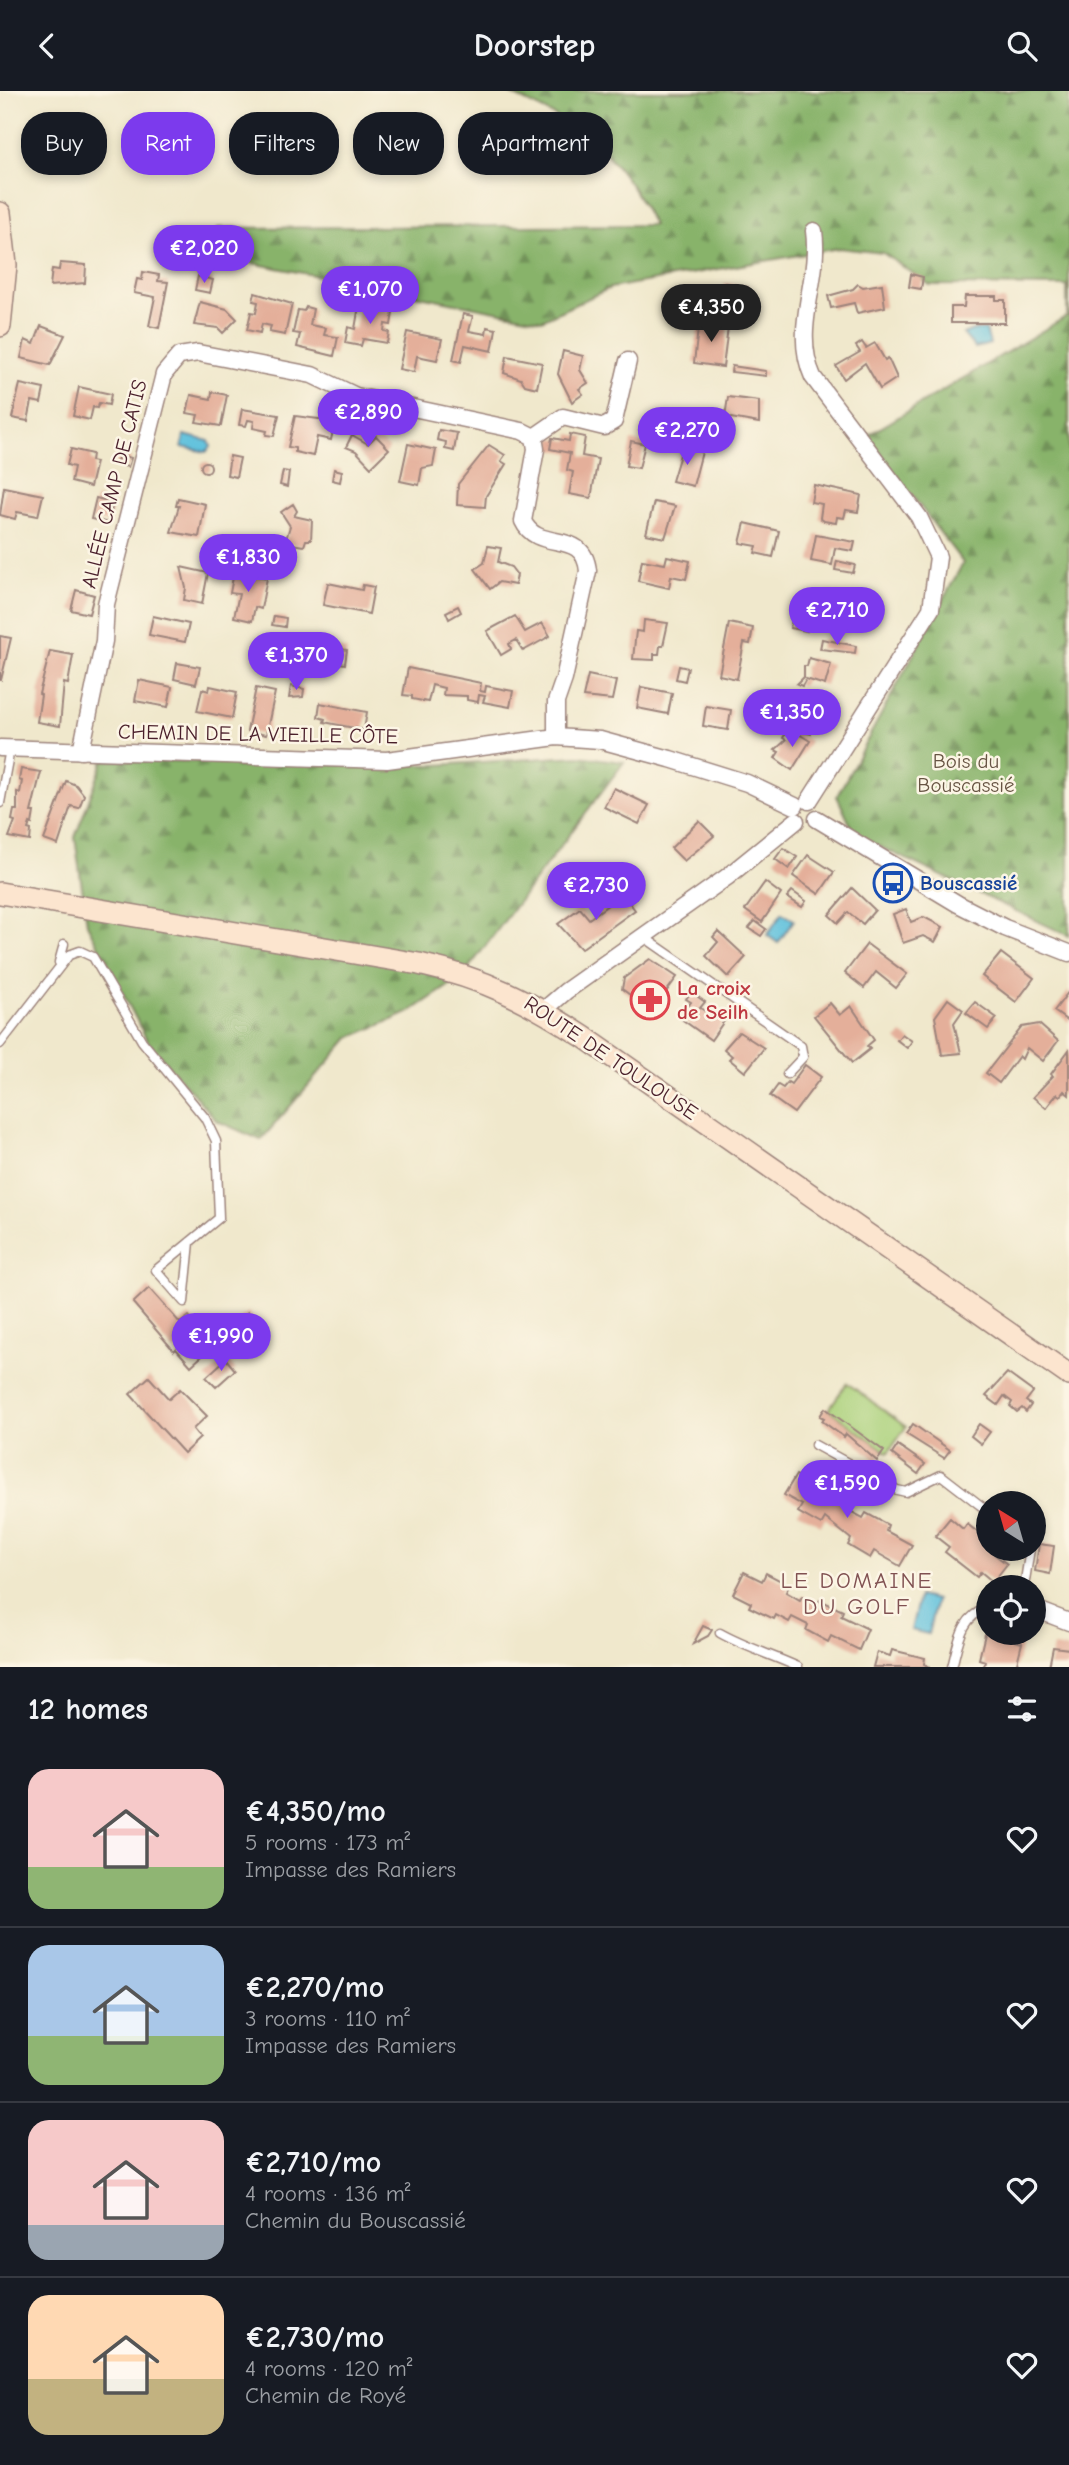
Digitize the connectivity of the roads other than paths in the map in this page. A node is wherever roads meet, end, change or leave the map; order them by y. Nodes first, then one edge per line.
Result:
1 (0, 213) edge
2 (814, 231) dead end
3 (1, 315) edge
4 (628, 361) dead end
5 (534, 437) junction
6 (556, 737) junction
7 (81, 751) junction
8 (4, 757) edge
9 (0, 803) edge
10 (800, 809) junction
11 (0, 893) edge
12 (646, 935) junction
13 (64, 944) dead end
14 (1069, 953) edge
15 (59, 965) junction
16 (544, 1010) junction
17 (0, 1044) edge
18 (787, 1074) dead end
19 (190, 1242) junction
20 (1069, 1375) edge
21 (815, 1445) dead end
22 (976, 1502) edge
23 (976, 1612) edge
24 (1046, 1613) edge
25 (1069, 1622) edge
26 (719, 1633) dead end
27 (799, 1667) edge
28 (952, 1667) edge

1 - 3 main road
2 - 10 street
4 - 5 street
5 - 6 street
5 - 7 street, ALLÉE CAMP DE CATIS
6 - 7 street, CHEMIN DE LA VIEILLE CÔTE
6 - 10 street, CHEMIN DE LA VIEILLE CÔTE
7 - 8 street, CHEMIN DE LA VIEILLE CÔTE
8 - 9 lane
10 - 12 street
10 - 14 street
11 - 16 main road, ROUTE DE TOULOUSE
12 - 16 street
12 - 18 lane
13 - 15 lane
15 - 17 lane
15 - 19 lane
16 - 20 main road, ROUTE DE TOULOUSE
19 - 19 lane
21 - 22 lane
23 - 28 lane
24 - 25 street
26 - 27 lane

